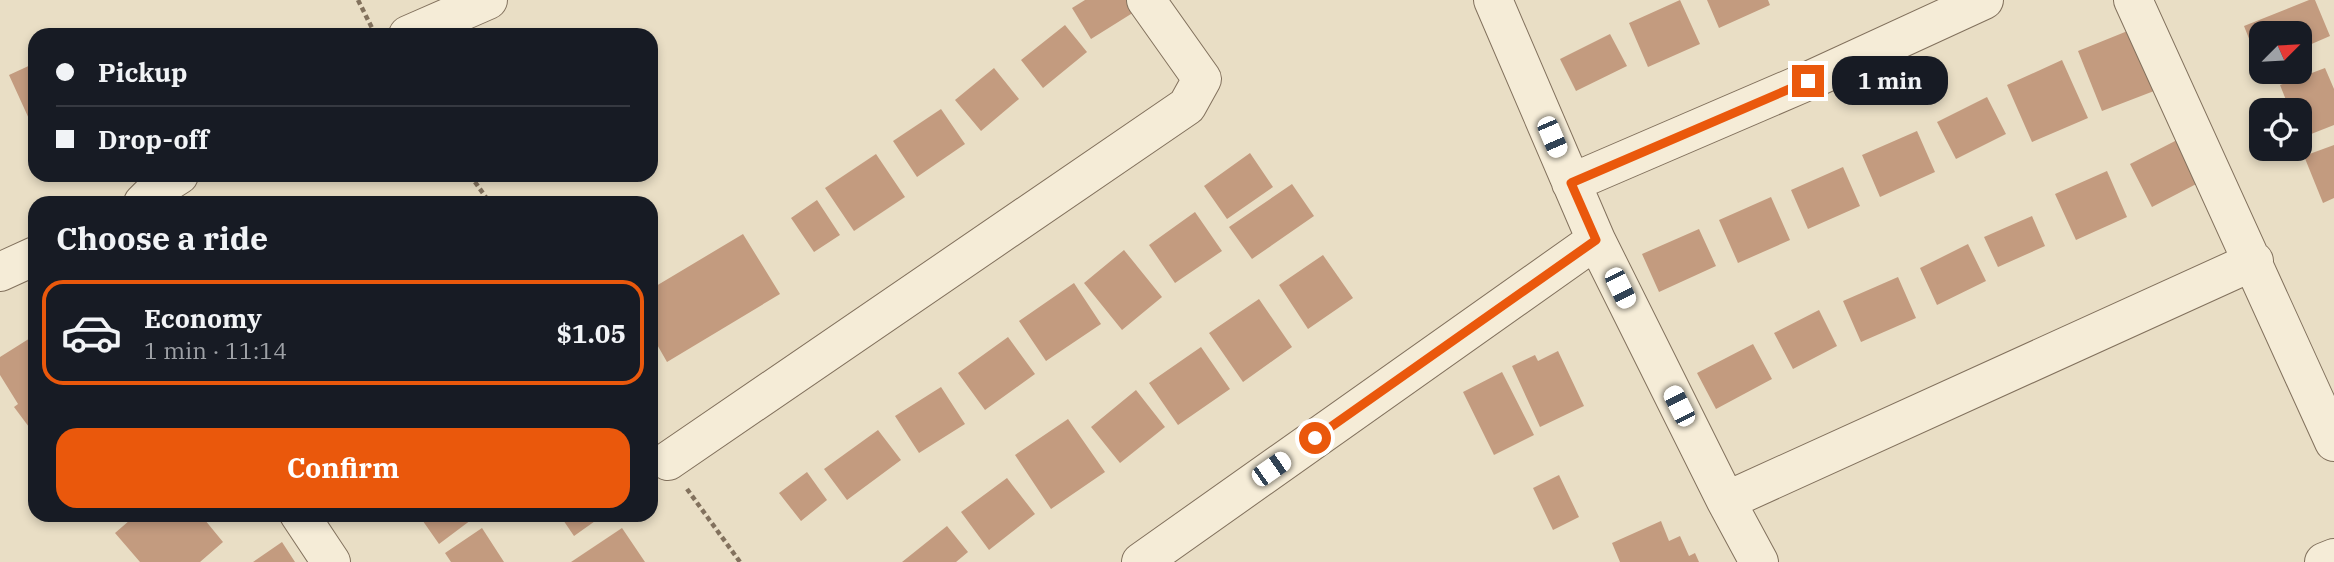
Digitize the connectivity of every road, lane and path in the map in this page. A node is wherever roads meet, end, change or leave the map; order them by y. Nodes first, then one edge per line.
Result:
1 (358, 0) edge
2 (488, 0) edge
3 (1146, 0) edge
4 (1493, 0) edge
5 (1984, 0) edge
6 (2133, 0) edge
7 (372, 28) edge
8 (424, 28) edge
9 (168, 182) edge
10 (1571, 183) junction
11 (150, 196) edge
12 (1596, 240) junction
13 (28, 259) edge
14 (2254, 261) junction
15 (0, 272) edge
16 (2334, 442) edge
17 (668, 461) joint
18 (1726, 501) junction
19 (304, 522) edge
20 (2334, 558) edge
21 (331, 562) edge
22 (740, 562) edge
23 (1141, 562) edge
24 (1759, 562) edge
25 (2324, 562) edge

1 - 7 path
2 - 8 street
3 - 17 street
4 - 10 street
5 - 10 street
6 - 14 street
9 - 11 street
10 - 12 street
12 - 18 street
12 - 23 street
13 - 15 street
14 - 16 street
14 - 18 street
17 - 22 path
18 - 24 street
19 - 21 street
20 - 25 street

